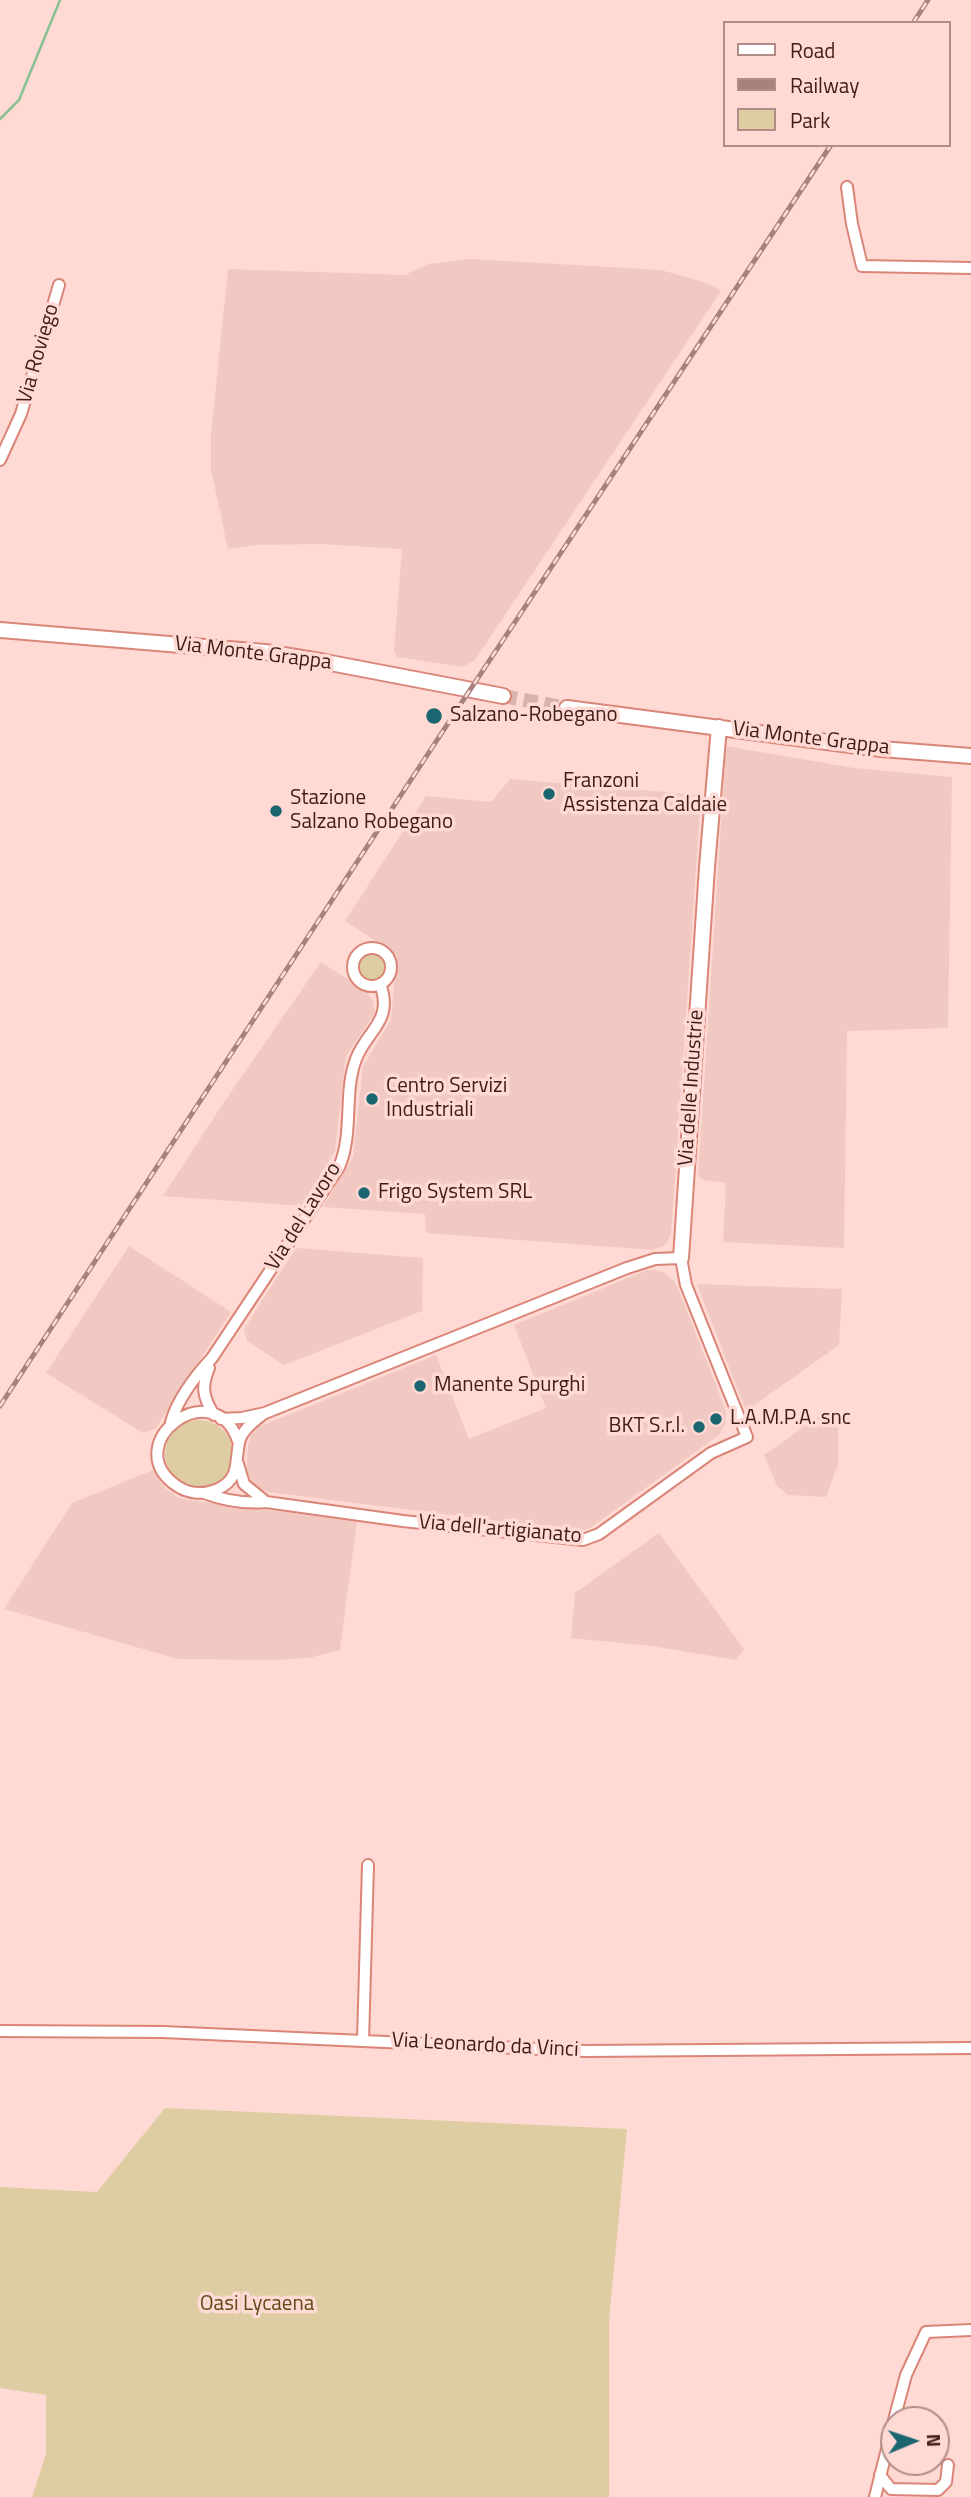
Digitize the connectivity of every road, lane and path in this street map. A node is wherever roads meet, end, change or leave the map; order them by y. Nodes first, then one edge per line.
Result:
1 (847, 187) dead end
2 (971, 268) edge
3 (59, 285) dead end
4 (0, 460) edge
5 (0, 630) edge
6 (503, 696) tunnel mouth
7 (567, 708) tunnel mouth
8 (719, 727) junction
9 (971, 757) edge
10 (380, 984) dead end
11 (681, 1258) junction
12 (212, 1359) junction
13 (265, 1413) junction
14 (218, 1417) junction
15 (172, 1422) junction
16 (747, 1437) joint
17 (239, 1441) junction
18 (237, 1463) junction
19 (204, 1493) junction
20 (266, 1502) junction
21 (368, 1865) dead end
22 (0, 2031) edge
23 (363, 2041) junction
24 (971, 2048) edge
25 (971, 2330) edge
26 (898, 2406) edge
27 (880, 2475) edge
28 (881, 2476) edge
29 (947, 2476) edge
30 (875, 2497) edge

1 - 2 street
3 - 4 street, Via Roviego
5 - 6 street, Via Monte Grappa
7 - 8 street, Via Monte Grappa
8 - 9 street, Via Monte Grappa
8 - 11 street, Via delle Industrie
10 - 12 street, Via del Lavoro
11 - 13 street
11 - 16 street, Via delle Industrie
12 - 14 street, Via del Lavoro
12 - 15 street, Via del Lavoro
13 - 14 street
13 - 17 street
14 - 15 street
14 - 17 street
15 - 19 street, Via dell'artigianato
16 - 20 street, Via dell'artigianato
17 - 18 street
18 - 19 street
18 - 20 street
19 - 20 street, Via dell'artigianato
21 - 23 street
22 - 23 street, Via Leonardo da Vinci
23 - 24 street, Via Leonardo da Vinci
25 - 26 street
27 - 30 street
28 - 29 street

